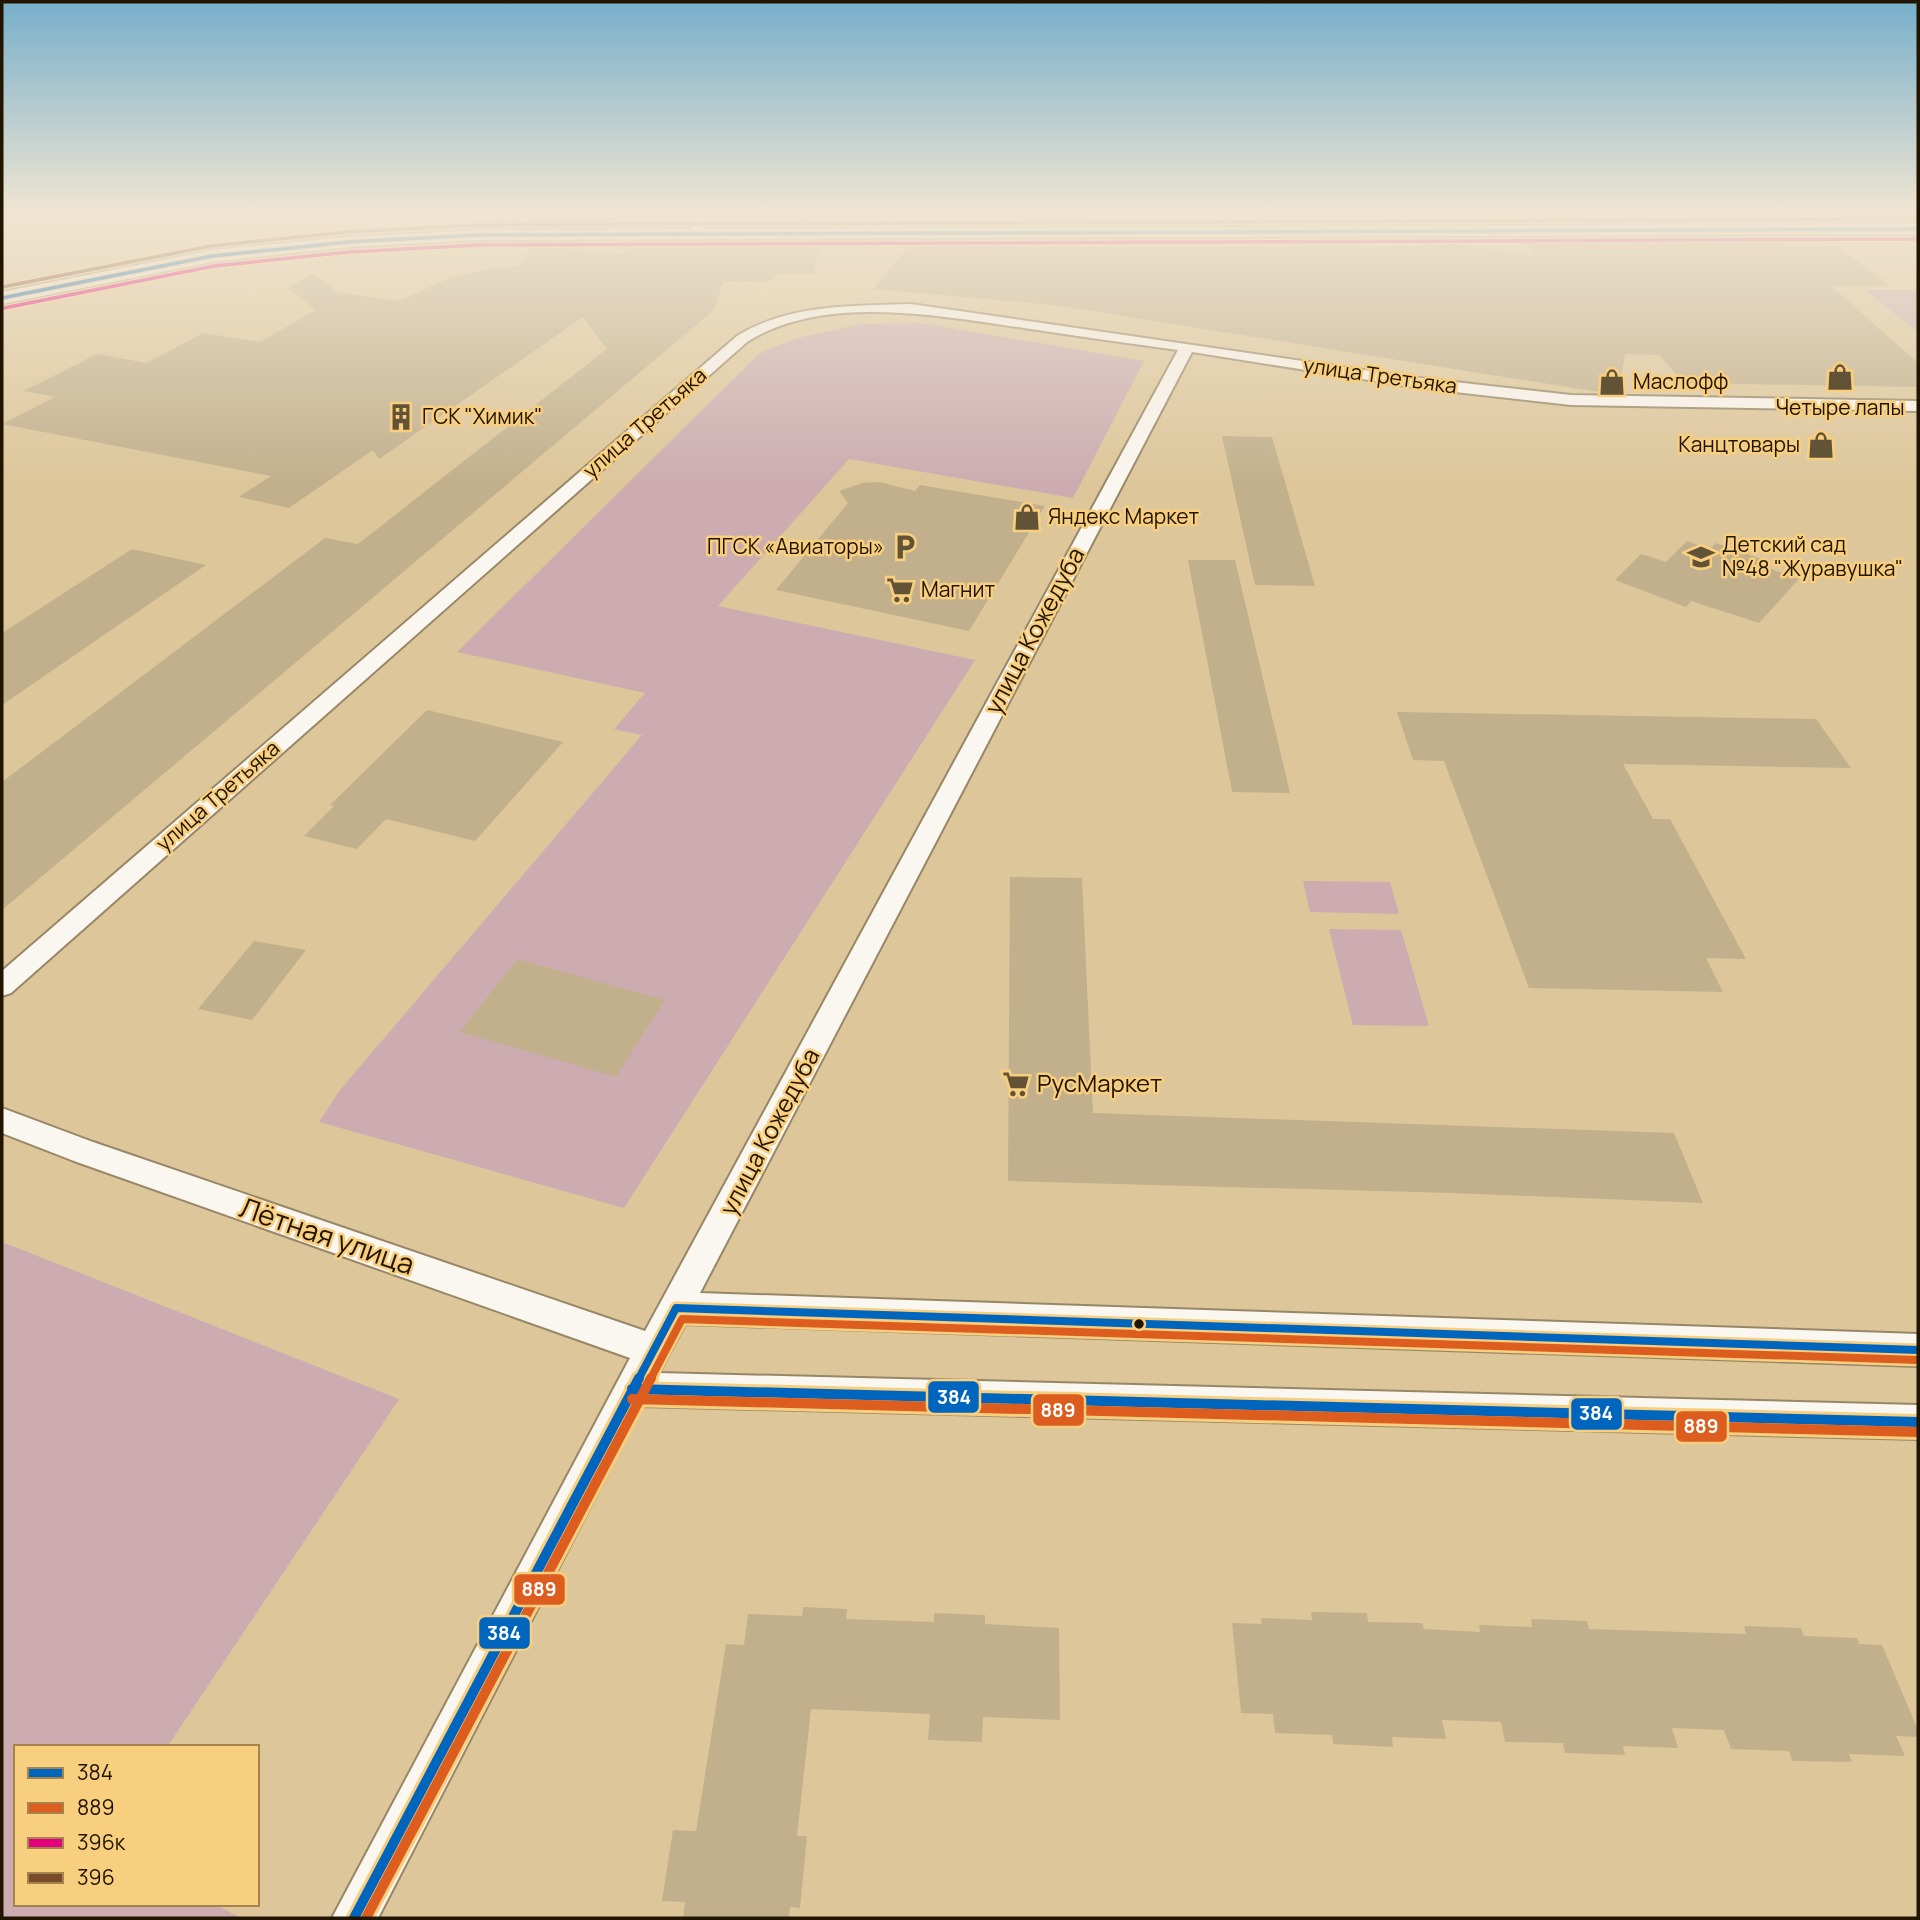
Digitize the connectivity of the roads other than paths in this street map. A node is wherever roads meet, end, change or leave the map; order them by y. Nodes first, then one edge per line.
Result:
1 (1186, 347) junction
2 (1918, 406) edge
3 (2, 986) edge
4 (2, 1120) edge
5 (676, 1308) junction
6 (653, 1350) junction
7 (1918, 1350) edge
8 (632, 1389) junction
9 (1918, 1422) edge
10 (354, 1918) edge

1 - 2 street, улица Третьяка
1 - 3 street, улица Третьяка
1 - 5 street, улица Кожедуба
4 - 6 street, Лётная улица
5 - 6 street, улица Кожедуба
5 - 7 street
6 - 8 street, улица Кожедуба
8 - 9 street
8 - 10 street, улица Кожедуба

